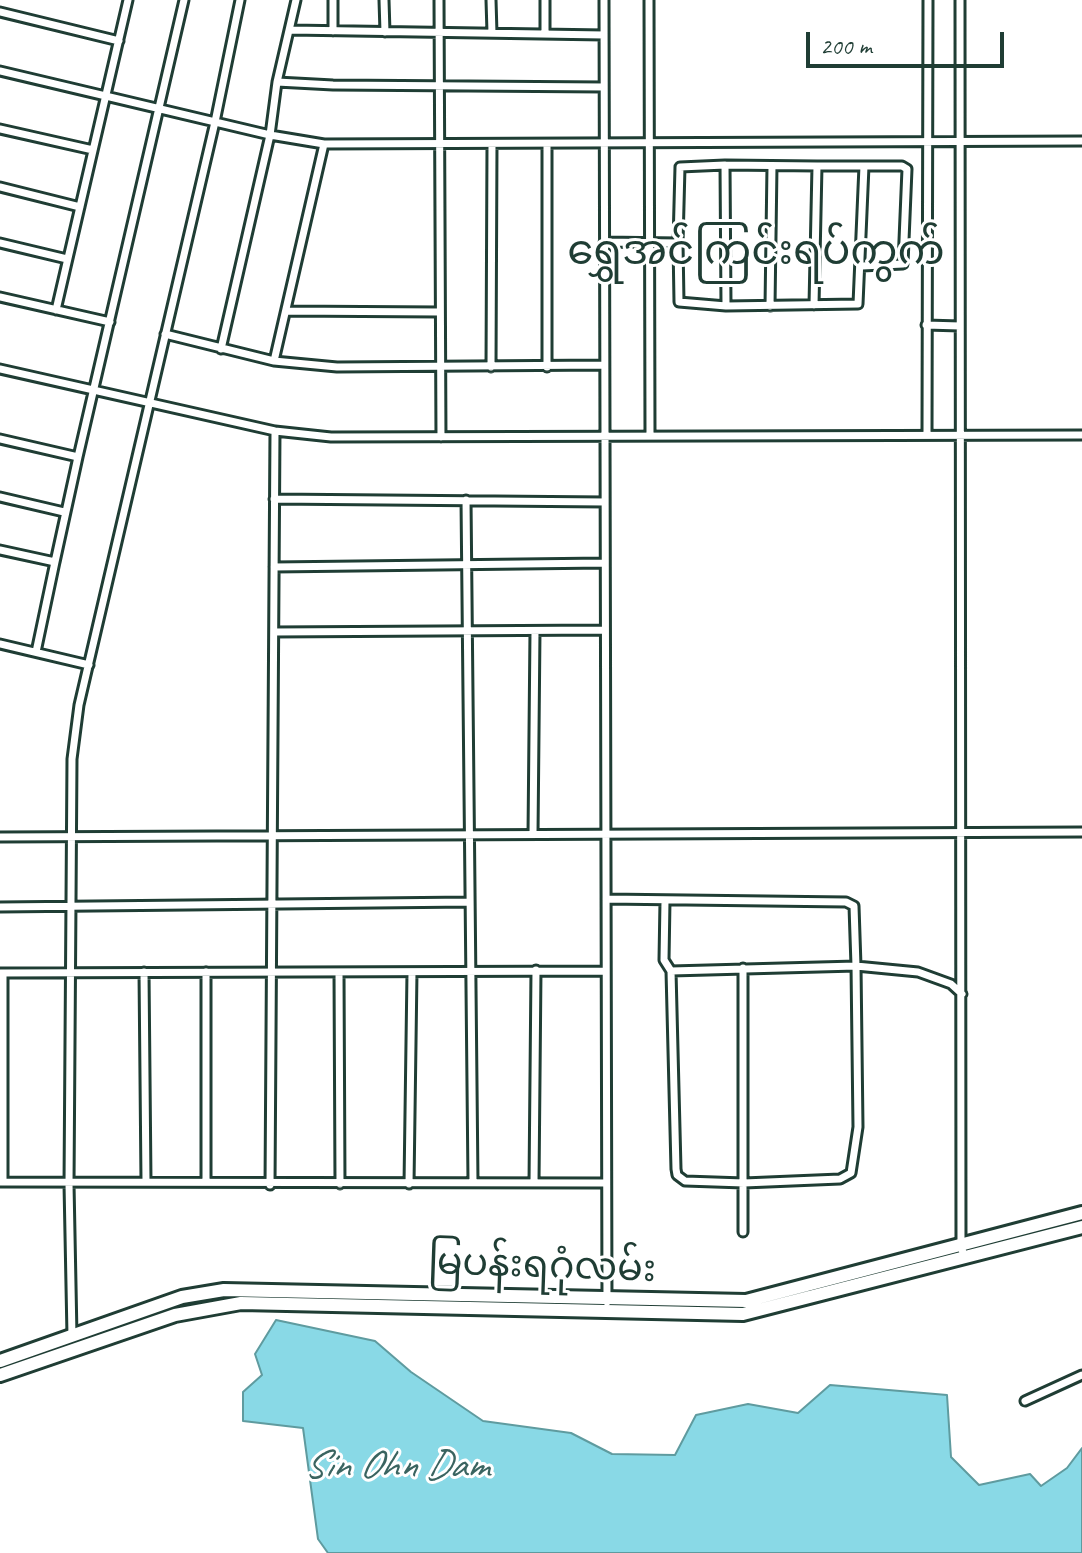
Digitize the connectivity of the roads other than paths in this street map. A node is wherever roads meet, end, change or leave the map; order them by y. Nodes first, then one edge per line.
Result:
1 (128, 0) edge
2 (184, 0) edge
3 (240, 0) edge
4 (296, 0) edge
5 (333, 0) edge
6 (384, 0) edge
7 (439, 0) edge
8 (491, 0) edge
9 (545, 0) edge
10 (604, 0) edge
11 (649, 0) edge
12 (928, 0) edge
13 (960, 0) edge
14 (0, 12) edge
15 (291, 30) junction
16 (333, 31) junction
17 (385, 32) junction
18 (439, 33) junction
19 (492, 33) junction
20 (545, 34) junction
21 (604, 35) junction
22 (119, 41) junction
23 (0, 71) edge
24 (277, 82) junction
25 (439, 87) junction
26 (604, 87) junction
27 (106, 96) junction
28 (160, 110) junction
29 (215, 122) junction
30 (0, 129) edge
31 (270, 135) junction
32 (1082, 141) edge
33 (928, 142) junction
34 (959, 142) junction
35 (324, 144) junction
36 (604, 144) junction
37 (648, 144) junction
38 (442, 145) junction
39 (492, 145) junction
40 (547, 145) junction
41 (93, 150) junction
42 (725, 165) junction
43 (772, 166) junction
44 (817, 166) junction
45 (864, 166) junction
46 (0, 187) edge
47 (80, 207) junction
48 (604, 242) junction
49 (650, 242) junction
50 (0, 243) edge
51 (678, 243) junction
52 (67, 259) junction
53 (862, 266) junction
54 (0, 297) edge
55 (814, 305) junction
56 (726, 306) junction
57 (770, 306) junction
58 (56, 310) junction
59 (286, 311) junction
60 (439, 312) junction
61 (110, 322) junction
62 (926, 325) junction
63 (960, 326) junction
64 (165, 334) junction
65 (221, 349) junction
66 (274, 361) junction
67 (604, 365) junction
68 (491, 367) junction
69 (547, 367) junction
70 (439, 368) junction
71 (0, 369) edge
72 (95, 391) junction
73 (149, 403) junction
74 (275, 431) junction
75 (604, 434) junction
76 (650, 434) junction
77 (927, 434) junction
78 (960, 435) junction
79 (1082, 435) edge
80 (441, 437) junction
81 (0, 439) edge
82 (78, 457) junction
83 (0, 497) edge
84 (274, 499) junction
85 (466, 500) junction
86 (605, 502) junction
87 (64, 512) junction
88 (0, 550) edge
89 (55, 562) junction
90 (604, 563) junction
91 (468, 564) junction
92 (274, 567) junction
93 (469, 629) junction
94 (603, 630) junction
95 (535, 631) junction
96 (274, 632) junction
97 (0, 644) edge
98 (36, 652) junction
99 (89, 665) junction
100 (1082, 832) edge
101 (960, 833) junction
102 (468, 834) junction
103 (533, 834) junction
104 (605, 835) junction
105 (270, 836) junction
106 (0, 837) edge
107 (69, 837) junction
108 (606, 899) junction
109 (665, 901) junction
110 (469, 902) junction
111 (270, 903) junction
112 (71, 906) junction
113 (0, 907) edge
114 (856, 966) junction
115 (743, 968) junction
116 (536, 970) junction
117 (471, 971) junction
118 (605, 971) junction
119 (671, 971) junction
120 (72, 972) junction
121 (144, 972) junction
122 (206, 972) junction
123 (269, 972) junction
124 (339, 972) junction
125 (412, 972) junction
126 (2, 973) edge
127 (962, 994) junction
128 (473, 1181) junction
129 (1, 1182) edge
130 (146, 1182) junction
131 (206, 1182) junction
132 (534, 1183) junction
133 (605, 1183) junction
134 (744, 1183) junction
135 (69, 1184) junction
136 (340, 1184) junction
137 (409, 1184) junction
138 (270, 1185) junction
139 (1082, 1213) edge
140 (1082, 1227) edge
141 (743, 1232) dead end
142 (961, 1243) junction
143 (964, 1259) junction
144 (607, 1299) junction
145 (607, 1314) junction
146 (72, 1336) junction
147 (0, 1361) edge
148 (0, 1375) edge
149 (1082, 1375) edge
150 (1025, 1401) dead end

1 - 22 street
2 - 28 street
3 - 29 street
4 - 15 street
5 - 16 street
6 - 17 street
7 - 18 street
8 - 19 street
9 - 20 street
10 - 21 street
11 - 37 street
12 - 33 street
13 - 34 street
14 - 22 street
15 - 16 street
15 - 24 street
16 - 17 street
17 - 18 street
18 - 19 street
18 - 25 street
19 - 20 street
20 - 21 street
21 - 26 street
22 - 27 street
23 - 27 street
24 - 25 street
24 - 31 street
25 - 26 street
25 - 38 street
26 - 36 street
27 - 28 street
27 - 41 street
28 - 29 street
28 - 61 street
29 - 31 street
29 - 64 street
30 - 41 street
31 - 35 street
31 - 65 street
32 - 34 street
33 - 34 street
33 - 37 street
33 - 62 street
34 - 63 street
35 - 38 street
35 - 59 street
36 - 37 street
36 - 40 street
36 - 48 street
37 - 49 street
38 - 39 street
38 - 60 street
39 - 40 street
39 - 68 street
40 - 69 street
41 - 47 street
42 - 43 street
42 - 51 street
42 - 56 street
43 - 44 street
43 - 57 street
44 - 45 street
44 - 55 street
45 - 53 street
45 - 53 street
46 - 47 street
47 - 52 street
48 - 49 street
48 - 67 street
49 - 51 street
49 - 76 street
50 - 52 street
51 - 56 street
52 - 58 street
53 - 55 street
54 - 58 street
55 - 57 street
56 - 57 street
58 - 61 street
59 - 60 street
59 - 66 street
60 - 70 street
61 - 72 street
62 - 63 street
62 - 77 street
63 - 78 street
64 - 65 street
64 - 73 street
65 - 66 street
66 - 70 street
67 - 69 street
67 - 75 street
68 - 69 street
68 - 70 street
70 - 80 street
71 - 72 street
72 - 73 street
72 - 82 street
73 - 74 street
73 - 99 street
74 - 80 street
74 - 84 street
75 - 76 street
75 - 80 street
75 - 86 street
76 - 77 street
77 - 78 street
78 - 79 street
78 - 101 street
81 - 82 street
82 - 87 street
83 - 87 street
84 - 85 street
84 - 92 street
85 - 86 street
85 - 91 street
86 - 90 street
87 - 89 street
88 - 89 street
89 - 98 street
90 - 91 street
90 - 94 street
91 - 92 street
91 - 93 street
92 - 96 street
93 - 95 street
93 - 96 street
93 - 102 street
94 - 95 street
94 - 104 street
95 - 103 street
96 - 105 street
97 - 98 street
98 - 99 street
99 - 107 street
100 - 101 street
101 - 104 street
101 - 127 street
102 - 103 street
102 - 105 street
102 - 110 street
103 - 104 street
104 - 108 street
105 - 107 street
105 - 111 street
106 - 107 street
107 - 112 street
108 - 109 street
108 - 118 street
109 - 114 street
109 - 119 street
110 - 111 street
110 - 117 street
111 - 112 street
111 - 123 street
112 - 113 street
112 - 120 street
114 - 115 street
114 - 127 street
114 - 134 street
115 - 119 street
115 - 134 street
116 - 117 street
116 - 118 street
116 - 132 street
117 - 125 street
117 - 128 street
118 - 133 street
119 - 134 street
120 - 121 street
120 - 126 street
120 - 135 street
121 - 122 street
121 - 130 street
122 - 123 street
122 - 131 street
123 - 124 street
123 - 138 street
124 - 125 street
124 - 136 street
125 - 137 street
126 - 129 street
127 - 142 street
128 - 132 street
128 - 137 street
129 - 135 street
130 - 131 street
130 - 135 street
131 - 138 street
132 - 133 street
133 - 144 street
134 - 141 street
135 - 146 street
136 - 137 street
136 - 138 street
139 - 142 main road, မြပန်းရဂုံလမ်း
140 - 143 main road, မြပန်းရဂုံလမ်း
142 - 143 street
142 - 144 main road, မြပန်းရဂုံလမ်း
143 - 145 main road, မြပန်းရဂုံလမ်း
144 - 145 street
144 - 146 main road, မြပန်းရဂုံလမ်း
145 - 148 main road, မြပန်းရဂုံလမ်း
146 - 147 main road, မြပန်းရဂုံလမ်း
149 - 150 street

